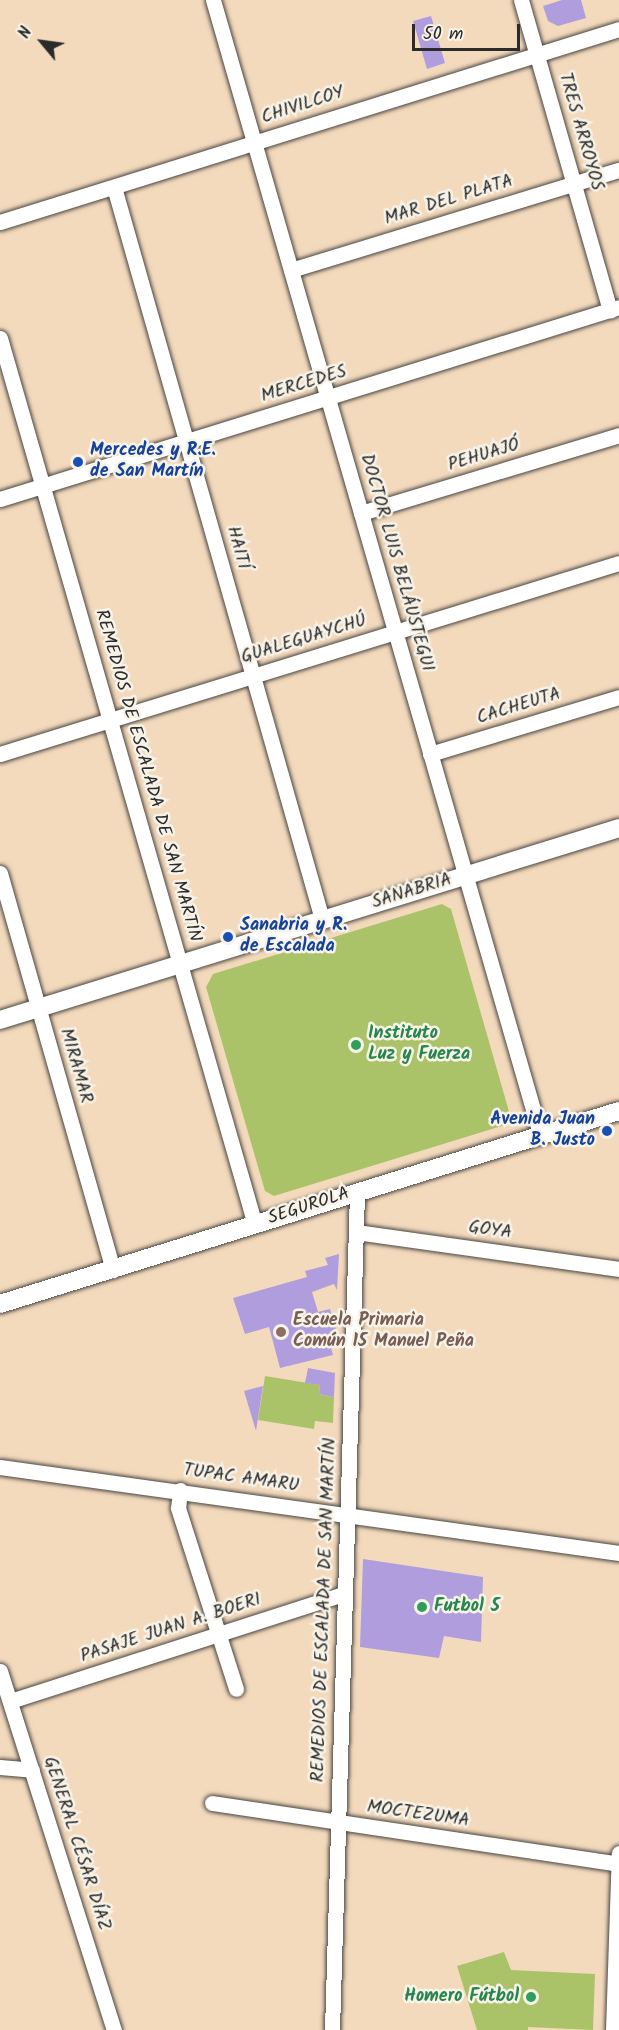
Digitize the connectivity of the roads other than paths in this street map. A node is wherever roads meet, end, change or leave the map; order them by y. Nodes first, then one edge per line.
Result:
1 (213, 0) edge
2 (521, 0) edge
3 (619, 29) edge
4 (537, 53) junction
5 (254, 142) junction
6 (619, 170) edge
7 (574, 183) junction
8 (114, 187) junction
9 (0, 222) edge
10 (291, 270) junction
11 (615, 309) edge
12 (0, 338) edge
13 (328, 398) junction
14 (619, 435) edge
15 (188, 442) junction
16 (43, 486) junction
17 (0, 499) edge
18 (361, 513) junction
19 (619, 563) edge
20 (395, 632) junction
21 (252, 676) junction
22 (619, 697) edge
23 (111, 719) junction
24 (0, 754) edge
25 (430, 754) junction
26 (619, 828) edge
27 (0, 873) edge
28 (465, 876) junction
29 (322, 920) junction
30 (180, 963) junction
31 (39, 1009) junction
32 (0, 1020) edge
33 (619, 1112) edge
34 (541, 1137) junction
35 (357, 1191) junction
36 (255, 1225) junction
37 (356, 1232) junction
38 (619, 1269) edge
39 (113, 1270) junction
40 (0, 1304) edge
41 (0, 1467) edge
42 (180, 1490) junction
43 (347, 1513) junction
44 (619, 1553) edge
45 (344, 1594) junction
46 (218, 1634) junction
47 (0, 1671) edge
48 (236, 1689) dead end
49 (10, 1701) junction
50 (0, 1767) edge
51 (32, 1770) junction
52 (212, 1803) dead end
53 (338, 1822) junction
54 (619, 1853) edge
55 (619, 1864) edge
56 (114, 2030) edge
57 (332, 2030) edge
58 (613, 2030) edge

1 - 5 street, DOCTOR LUIS BELÁUSTEGUI
2 - 4 street, TRES ARROYOS
3 - 4 street, CHIVILCOY
4 - 5 street, CHIVILCOY
4 - 7 street, TRES ARROYOS
5 - 8 street, CHIVILCOY
5 - 10 street, DOCTOR LUIS BELÁUSTEGUI
6 - 7 street, MAR DEL PLATA
7 - 10 street, MAR DEL PLATA
7 - 11 street, TRES ARROYOS
8 - 9 street, CHIVILCOY
8 - 15 street, HAITÍ
10 - 13 street, DOCTOR LUIS BELÁUSTEGUI
11 - 13 street, MERCEDES
12 - 16 street, REMEDIOS DE ESCALADA DE SAN MARTÍN
13 - 15 street, MERCEDES
13 - 18 street, DOCTOR LUIS BELÁUSTEGUI
14 - 18 street, PEHUAJÓ
15 - 16 street, MERCEDES
15 - 21 street, HAITÍ
16 - 17 street, MERCEDES
16 - 23 street, REMEDIOS DE ESCALADA DE SAN MARTÍN
18 - 20 street, DOCTOR LUIS BELÁUSTEGUI
19 - 20 street, GUALEGUAYCHÚ
20 - 21 street, GUALEGUAYCHÚ
20 - 25 street, DOCTOR LUIS BELÁUSTEGUI
21 - 23 street, GUALEGUAYCHÚ
21 - 29 street, HAITÍ
22 - 25 street, CACHEUTA
23 - 24 street, GUALEGUAYCHÚ
23 - 30 street, REMEDIOS DE ESCALADA DE SAN MARTÍN
25 - 28 street, DOCTOR LUIS BELÁUSTEGUI
26 - 28 street, SANABRIA
27 - 31 street, MIRAMAR
28 - 29 street, SANABRIA
28 - 34 street, DOCTOR LUIS BELÁUSTEGUI
29 - 30 street, SANABRIA
30 - 31 street, SANABRIA
30 - 36 street, REMEDIOS DE ESCALADA DE SAN MARTÍN
31 - 32 street, SANABRIA
31 - 39 street, MIRAMAR
33 - 34 street, SEGUROLA
34 - 35 street, SEGUROLA
35 - 36 street, SEGUROLA
35 - 37 street, REMEDIOS DE ESCALADA DE SAN MARTÍN
36 - 39 street, SEGUROLA
37 - 38 street, GOYA
37 - 43 street, REMEDIOS DE ESCALADA DE SAN MARTÍN
39 - 40 street, SEGUROLA
41 - 42 street, TUPAC AMARU
42 - 43 street, TUPAC AMARU
42 - 46 street
43 - 44 street, TUPAC AMARU
43 - 45 street, REMEDIOS DE ESCALADA DE SAN MARTÍN
45 - 46 street, PASAJE JUAN A. BOERI
45 - 53 street, REMEDIOS DE ESCALADA DE SAN MARTÍN
46 - 48 street
46 - 49 street, PASAJE JUAN A. BOERI
47 - 49 street, GENERAL CÉSAR DÍAZ
49 - 51 street, GENERAL CÉSAR DÍAZ
50 - 51 street
51 - 56 street, GENERAL CÉSAR DÍAZ
52 - 53 street, MOCTEZUMA
53 - 55 street, MOCTEZUMA
53 - 57 street, REMEDIOS DE ESCALADA DE SAN MARTÍN
54 - 55 street
55 - 58 street

